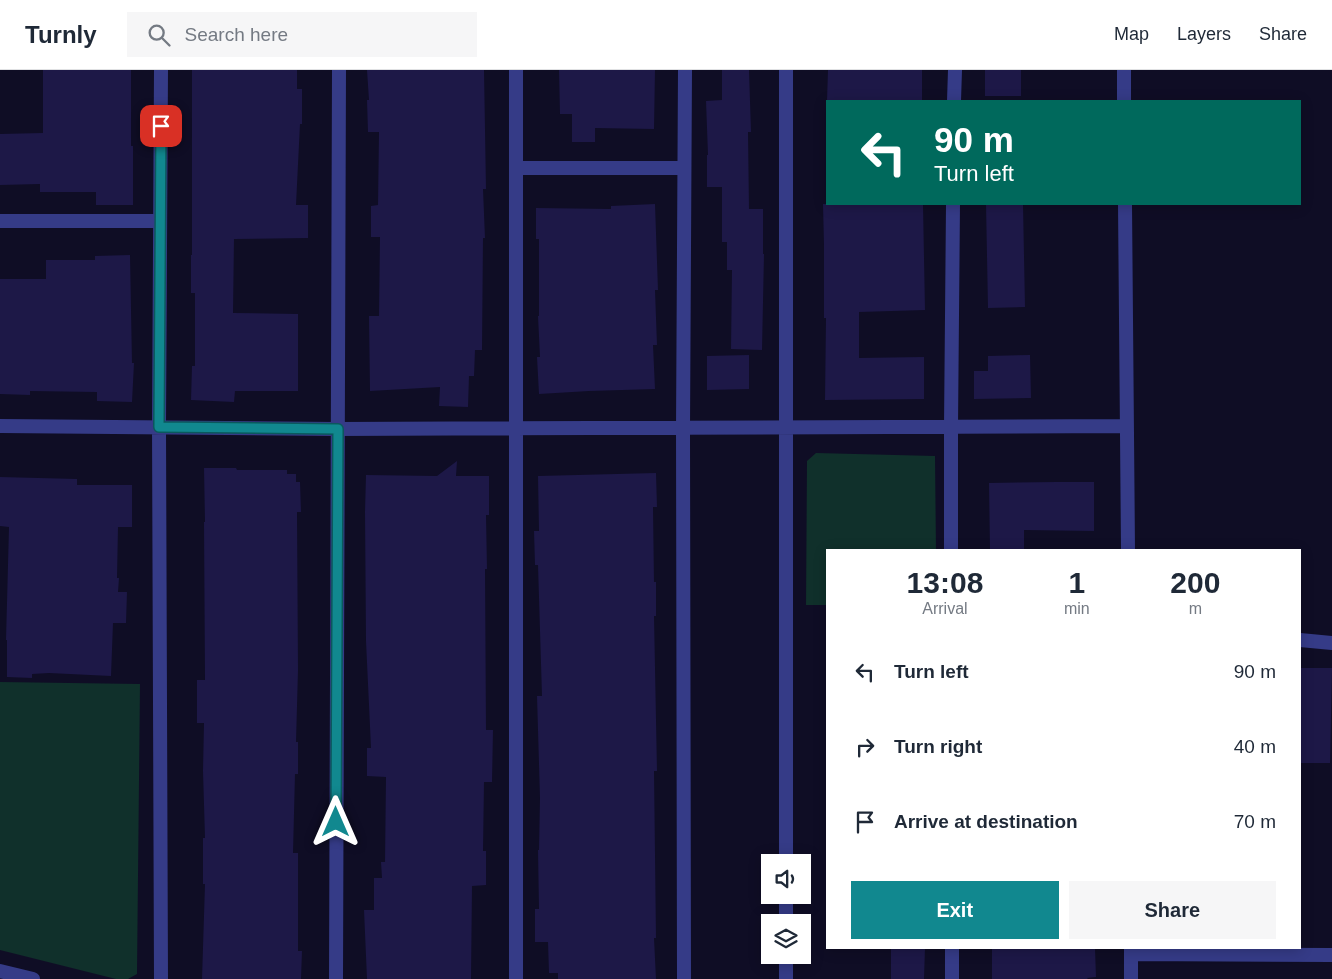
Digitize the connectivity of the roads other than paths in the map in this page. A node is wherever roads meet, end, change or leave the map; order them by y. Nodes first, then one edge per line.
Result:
1 (161, 70) edge
2 (339, 70) edge
3 (516, 70) edge
4 (685, 70) edge
5 (786, 70) edge
6 (955, 70) edge
7 (1124, 70) edge
8 (954, 100) edge
9 (1124, 100) edge
10 (516, 168) junction
11 (684, 168) junction
12 (953, 205) edge
13 (1125, 205) edge
14 (160, 220) junction
15 (0, 221) edge
16 (0, 426) edge
17 (1127, 426) junction
18 (159, 427) junction
19 (787, 427) junction
20 (516, 428) junction
21 (683, 428) junction
22 (951, 428) junction
23 (338, 429) junction
24 (951, 549) edge
25 (1128, 549) edge
26 (1301, 640) edge
27 (1332, 643) edge
28 (786, 854) edge
29 (952, 949) edge
30 (1131, 951) edge
31 (1332, 955) edge
32 (786, 964) edge
33 (0, 971) edge
34 (33, 979) edge
35 (161, 979) edge
36 (336, 979) edge
37 (516, 979) edge
38 (684, 979) edge
39 (786, 979) edge
40 (952, 979) edge
41 (1131, 979) edge

1 - 14 street
2 - 23 street
3 - 10 street
4 - 11 street
5 - 19 street
6 - 8 street
7 - 9 street
10 - 11 street
10 - 20 street
11 - 21 street
12 - 22 street
13 - 17 street
14 - 15 street
14 - 18 street
16 - 18 street
17 - 22 street
17 - 25 street
18 - 23 street
18 - 35 street
19 - 21 street
19 - 22 street
19 - 28 street
20 - 21 street
20 - 23 street
20 - 37 street
21 - 38 street
22 - 24 street
23 - 36 street
26 - 27 street
29 - 40 street
30 - 31 street
30 - 41 street
32 - 39 street
33 - 34 street

